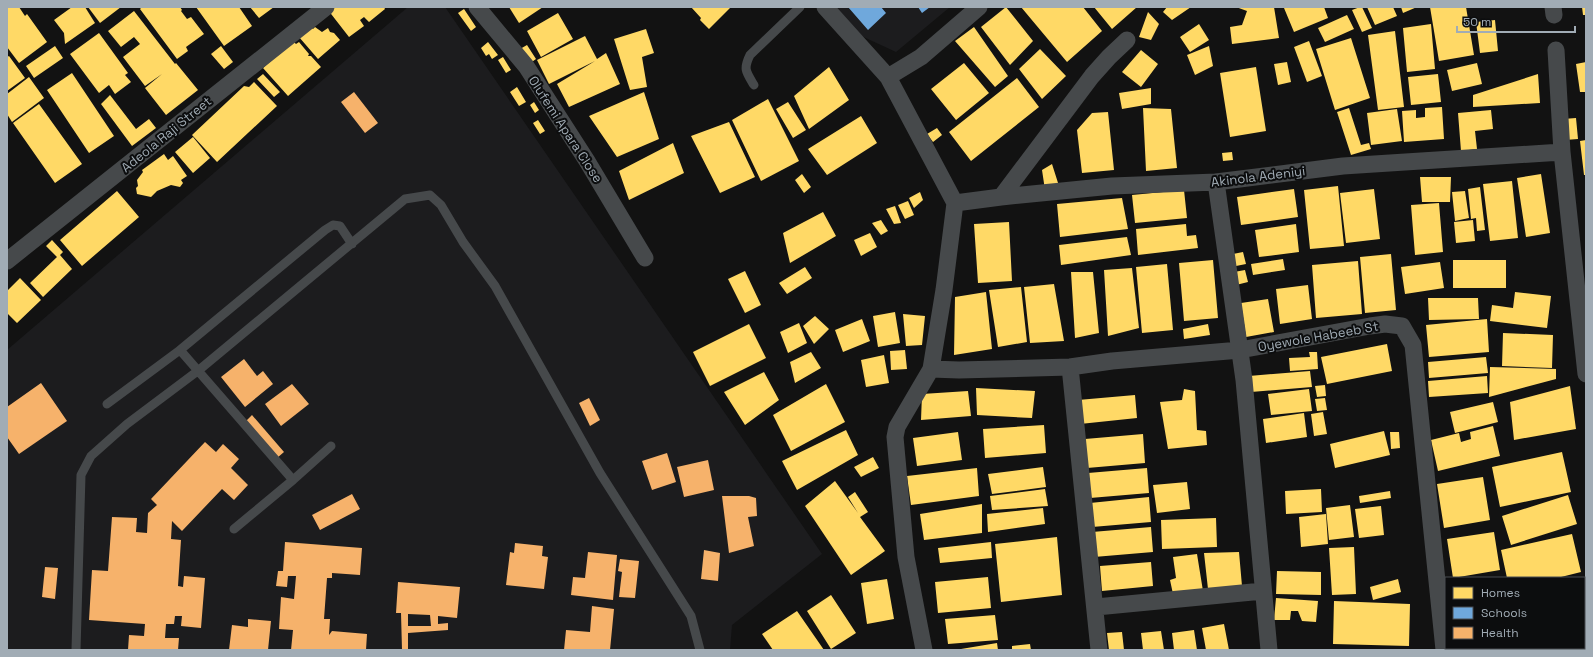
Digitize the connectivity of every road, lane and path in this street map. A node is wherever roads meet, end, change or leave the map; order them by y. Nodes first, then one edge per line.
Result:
1 (326, 7) edge
2 (477, 7) edge
3 (800, 7) edge
4 (826, 7) edge
5 (979, 7) edge
6 (1127, 40) dead end
7 (1556, 50) dead end
8 (888, 77) junction
9 (754, 85) dead end
10 (1562, 152) junction
11 (1216, 182) junction
12 (1001, 196) junction
13 (955, 203) junction
14 (352, 244) junction
15 (645, 258) dead end
16 (7, 261) edge
17 (180, 350) junction
18 (1240, 350) junction
19 (1070, 367) junction
20 (931, 369) junction
21 (1586, 369) edge
22 (199, 370) junction
23 (1586, 374) edge
24 (107, 404) dead end
25 (331, 446) dead end
26 (293, 480) junction
27 (234, 529) dead end
28 (1263, 591) junction
29 (1096, 608) junction
30 (76, 650) edge
31 (700, 650) edge
32 (924, 650) edge
33 (1100, 650) edge
34 (1269, 650) edge
35 (1444, 650) edge

1 - 16 street, Adeola Raji Street
2 - 15 street, Olufemi Apara Close
3 - 9 lane
4 - 8 street
5 - 8 street
6 - 12 street
7 - 10 street
8 - 13 street
10 - 11 street, Akinola Adeniyi
10 - 21 street
11 - 12 street, Akinola Adeniyi
11 - 18 street
12 - 13 street, Akinola Adeniyi
13 - 20 street
14 - 17 lane
14 - 22 lane
14 - 31 lane
17 - 22 lane
17 - 24 lane
18 - 19 street, Oyewole Habeeb St
18 - 28 street
18 - 35 street, Oyewole Habeeb St
19 - 20 street, Oyewole Habeeb St
19 - 29 street
20 - 32 street
21 - 23 street
22 - 26 lane
22 - 30 lane
25 - 26 lane
26 - 27 lane
28 - 29 street
28 - 34 street
29 - 33 street

